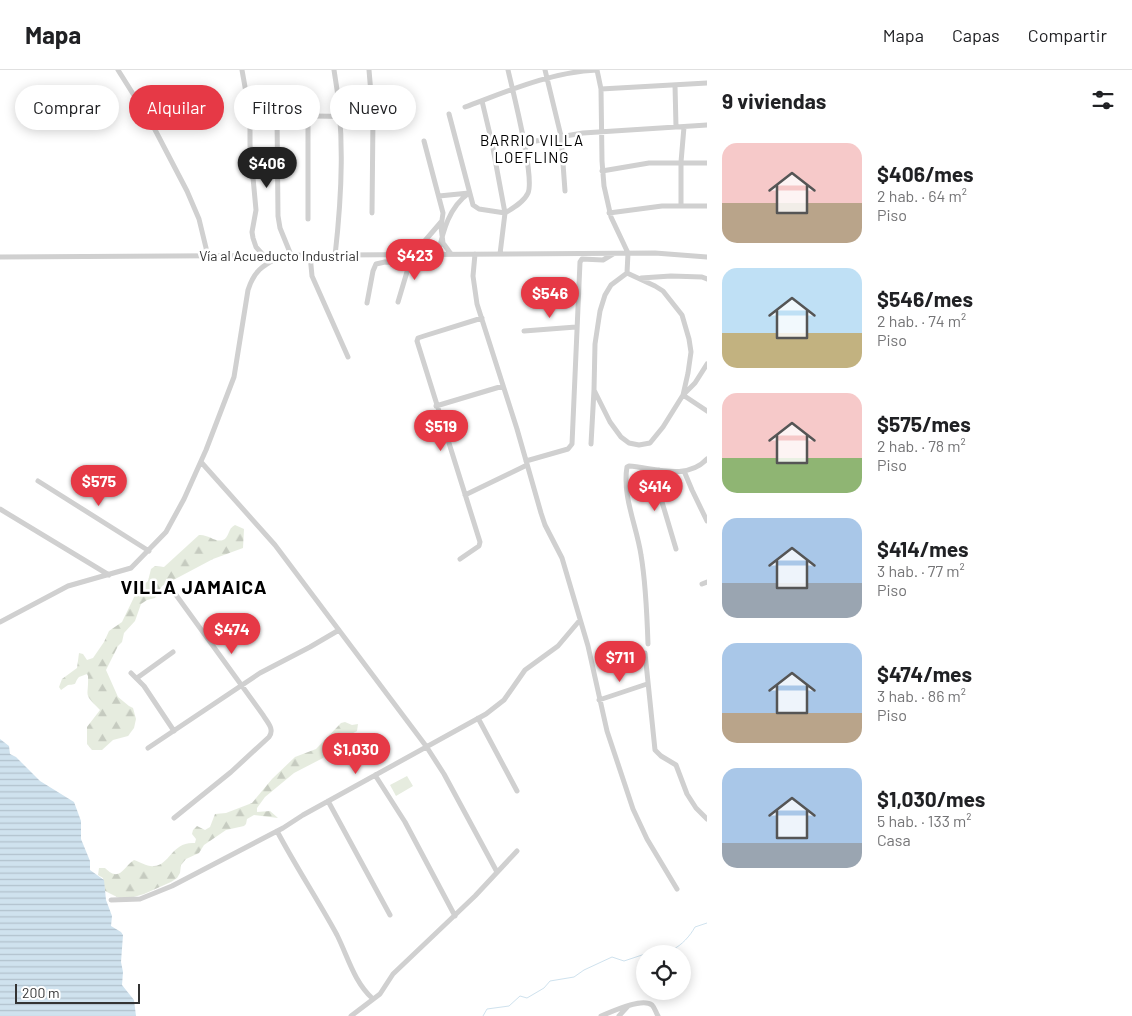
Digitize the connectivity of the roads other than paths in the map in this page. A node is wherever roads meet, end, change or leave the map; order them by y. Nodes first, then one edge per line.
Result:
1 (118, 70) edge
2 (242, 70) edge
3 (334, 70) edge
4 (369, 70) edge
5 (508, 70) edge
6 (546, 70) edge
7 (548, 78) junction
8 (707, 83) edge
9 (245, 85) edge
10 (338, 85) edge
11 (370, 85) edge
12 (675, 85) junction
13 (512, 89) junction
14 (601, 89) junction
15 (482, 101) junction
16 (465, 107) dead end
17 (449, 114) dead end
18 (707, 125) edge
19 (676, 127) junction
20 (684, 127) junction
21 (250, 130) edge
22 (277, 130) edge
23 (308, 130) edge
24 (340, 130) edge
25 (372, 130) edge
26 (601, 131) junction
27 (561, 136) junction
28 (424, 141) dead end
29 (524, 143) junction
30 (680, 162) junction
31 (707, 163) edge
32 (602, 171) junction
33 (566, 191) dead end
34 (469, 193) junction
35 (439, 196) junction
36 (681, 206) junction
37 (707, 206) edge
38 (609, 212) junction
39 (372, 213) dead end
40 (450, 213) junction
41 (505, 213) junction
42 (444, 218) junction
43 (308, 219) dead end
44 (442, 237) junction
45 (613, 253) junction
46 (628, 253) junction
47 (420, 254) junction
48 (438, 254) junction
49 (451, 254) junction
50 (475, 254) junction
51 (500, 254) junction
52 (310, 255) junction
53 (412, 255) junction
54 (208, 256) junction
55 (264, 256) junction
56 (282, 256) junction
57 (291, 256) junction
58 (335, 256) junction
59 (0, 257) edge
60 (707, 257) edge
61 (410, 263) junction
62 (627, 274) junction
63 (638, 278) junction
64 (707, 279) edge
65 (398, 302) dead end
66 (367, 303) dead end
67 (482, 318) junction
68 (576, 327) junction
69 (524, 331) dead end
70 (348, 357) dead end
71 (707, 364) edge
72 (503, 386) junction
73 (594, 390) junction
74 (683, 395) junction
75 (436, 406) junction
76 (707, 411) edge
77 (591, 444) dead end
78 (707, 459) edge
79 (201, 462) junction
80 (527, 463) junction
81 (659, 470) junction
82 (684, 471) junction
83 (38, 481) dead end
84 (465, 495) junction
85 (0, 509) edge
86 (707, 521) edge
87 (676, 549) dead end
88 (149, 551) junction
89 (460, 559) dead end
90 (110, 574) junction
91 (171, 588) dead end
92 (580, 620) junction
93 (0, 622) edge
94 (339, 630) junction
95 (648, 644) dead end
96 (173, 652) dead end
97 (645, 653) dead end
98 (131, 673) dead end
99 (137, 678) junction
100 (647, 684) junction
101 (241, 685) junction
102 (599, 700) junction
103 (478, 718) junction
104 (174, 731) junction
105 (426, 746) junction
106 (148, 748) dead end
107 (375, 775) junction
108 (516, 791) dead end
109 (328, 801) junction
110 (174, 818) dead end
111 (707, 819) edge
112 (277, 831) junction
113 (517, 851) dead end
114 (497, 872) junction
115 (676, 889) dead end
116 (111, 900) dead end
117 (390, 914) dead end
118 (455, 916) junction
119 (373, 999) junction
120 (628, 1006) junction
121 (605, 1015) edge
122 (351, 1016) edge
123 (619, 1016) edge
124 (658, 1016) edge

1 - 54 street
2 - 9 street
3 - 10 street
4 - 11 street
5 - 13 street
6 - 7 street
7 - 13 street
7 - 14 street
7 - 27 street
8 - 12 street
12 - 14 street
12 - 19 street
13 - 15 street
13 - 29 street
14 - 26 street
15 - 16 street
15 - 41 street
17 - 34 street
18 - 20 street
19 - 20 street
19 - 26 street
20 - 30 street
21 - 55 street
22 - 57 street
23 - 43 street
24 - 58 street
25 - 39 street
26 - 27 street
26 - 32 street
27 - 29 street
27 - 33 street
28 - 35 street
29 - 41 street
30 - 31 street
30 - 32 street
30 - 36 street
32 - 38 street
34 - 35 street
34 - 40 street
34 - 41 street
35 - 42 street
36 - 37 street
36 - 38 street
38 - 46 street
40 - 42 street
40 - 44 street
41 - 51 street
42 - 44 street
42 - 47 street
44 - 48 street
44 - 49 street
45 - 46 street, Vía al Acueducto Industrial
45 - 51 street, Vía al Acueducto Industrial
45 - 68 street
46 - 60 street, Vía al Acueducto Industrial
46 - 62 street
47 - 48 street, Vía al Acueducto Industrial
47 - 53 street, Vía al Acueducto Industrial
48 - 49 street, Vía al Acueducto Industrial
49 - 50 street, Vía al Acueducto Industrial
50 - 51 street, Vía al Acueducto Industrial
50 - 67 street
52 - 57 street, Vía al Acueducto Industrial
52 - 58 street, Vía al Acueducto Industrial
52 - 70 street
53 - 58 street, Vía al Acueducto Industrial
53 - 61 street
54 - 55 street, Vía al Acueducto Industrial
54 - 59 street, Vía al Acueducto Industrial
55 - 56 street, Vía al Acueducto Industrial
56 - 57 street, Vía al Acueducto Industrial
56 - 79 street
61 - 65 street
61 - 66 street
62 - 63 street
62 - 73 street
63 - 64 street
63 - 74 street
67 - 72 street
67 - 75 street
68 - 69 street
68 - 80 street
71 - 74 street
72 - 75 street
72 - 80 street
73 - 74 street
73 - 77 street
74 - 76 street
75 - 84 street
78 - 82 street
79 - 88 street
79 - 94 street
80 - 84 street
80 - 92 street
81 - 82 street
81 - 87 street
81 - 95 street
82 - 86 street
83 - 88 street
84 - 89 street
85 - 90 street
88 - 90 street
90 - 93 street
91 - 101 street
92 - 102 street
92 - 103 street
94 - 101 street
94 - 105 street
96 - 99 street
97 - 100 street
98 - 99 street
99 - 104 street
100 - 102 street
100 - 111 street
101 - 104 street
101 - 110 street
102 - 115 street
103 - 105 street
103 - 108 street
104 - 106 street
105 - 107 street
105 - 114 street
107 - 109 street
107 - 118 street
109 - 112 street
109 - 117 street
112 - 116 street
112 - 119 street
113 - 114 street
114 - 118 street
118 - 119 street
119 - 122 street
120 - 121 street
120 - 123 street
120 - 124 street

